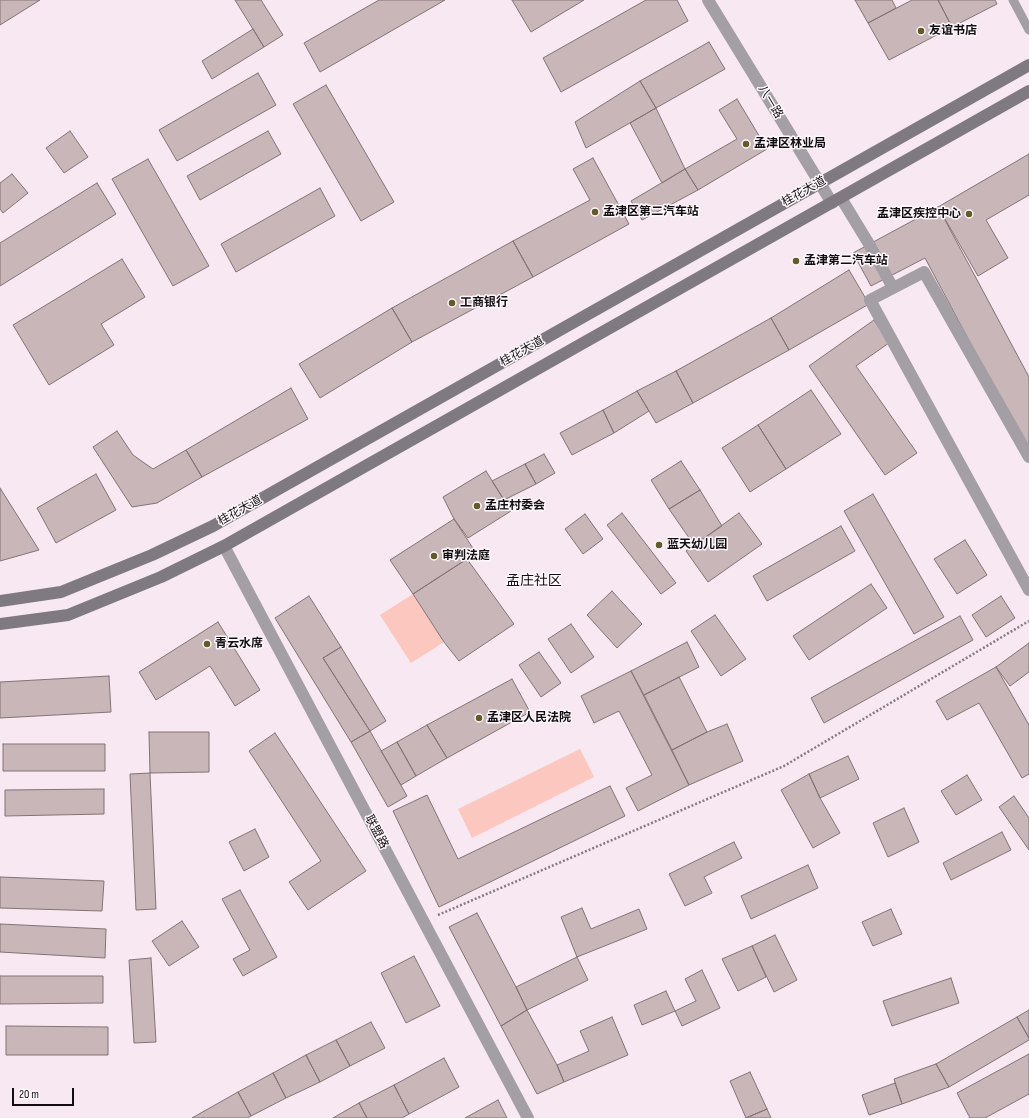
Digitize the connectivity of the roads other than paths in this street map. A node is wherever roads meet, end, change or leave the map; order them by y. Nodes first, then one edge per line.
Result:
1 (708, 0) edge
2 (1013, 0) edge
3 (1029, 30) edge
4 (1029, 65) edge
5 (1029, 91) edge
6 (820, 184) junction
7 (836, 201) junction
8 (893, 288) junction
9 (1029, 457) edge
10 (224, 546) junction
11 (1029, 590) edge
12 (0, 601) edge
13 (0, 624) edge
14 (528, 1118) edge

1 - 6 street, 八一路
2 - 3 lane
4 - 6 main road, 桂花大道
5 - 7 main road, 桂花大道
6 - 7 street, 八一路
6 - 12 main road, 桂花大道
7 - 8 street, 八一路
7 - 10 main road, 桂花大道
8 - 9 street
8 - 11 street
10 - 13 main road, 桂花大道
10 - 14 street, 联盟路

